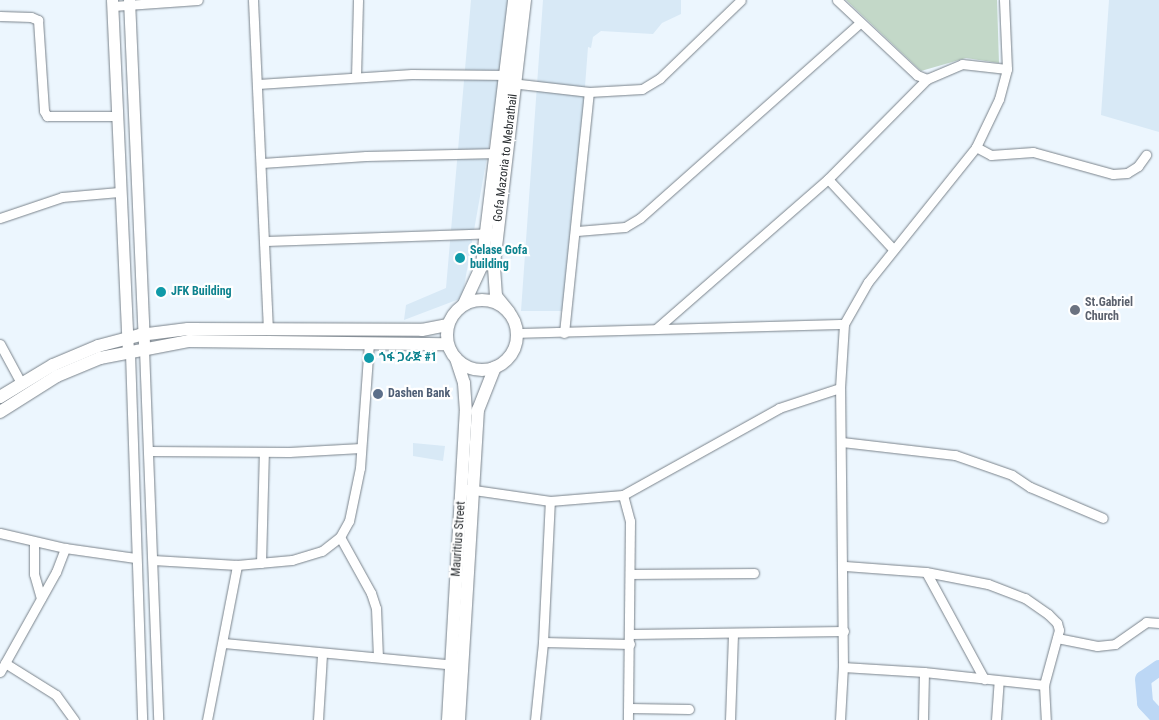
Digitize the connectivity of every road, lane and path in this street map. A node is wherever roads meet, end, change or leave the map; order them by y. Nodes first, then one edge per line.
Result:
1 (198, 0) edge
2 (253, 0) edge
3 (358, 0) edge
4 (514, 0) edge
5 (525, 0) edge
6 (741, 0) edge
7 (837, 0) edge
8 (1004, 0) edge
9 (129, 2) edge
10 (112, 3) edge
11 (0, 16) edge
12 (860, 23) junction
13 (1007, 69) junction
14 (356, 77) junction
15 (510, 79) junction
16 (927, 79) junction
17 (258, 84) junction
18 (589, 92) junction
19 (116, 116) junction
20 (976, 147) junction
21 (501, 153) junction
22 (1146, 155) dead end
23 (262, 163) junction
24 (828, 178) junction
25 (119, 192) junction
26 (0, 218) edge
27 (577, 231) junction
28 (492, 233) junction
29 (266, 241) junction
30 (893, 250) junction
31 (464, 304) junction
32 (509, 312) junction
33 (844, 324) junction
34 (448, 325) junction
35 (268, 328) junction
36 (656, 329) junction
37 (517, 332) junction
38 (564, 333) junction
39 (143, 334) junction
40 (125, 338) junction
41 (369, 343) junction
42 (0, 344) edge
43 (448, 344) junction
44 (144, 349) junction
45 (130, 353) junction
46 (456, 358) junction
47 (495, 367) junction
48 (21, 383) junction
49 (840, 388) junction
50 (0, 397) edge
51 (0, 412) edge
52 (842, 442) junction
53 (361, 448) junction
54 (149, 452) junction
55 (264, 452) junction
56 (467, 489) junction
57 (623, 495) junction
58 (550, 501) junction
59 (1102, 518) dead end
60 (0, 533) edge
61 (340, 537) junction
62 (34, 542) junction
63 (66, 548) junction
64 (135, 558) junction
65 (153, 560) junction
66 (261, 563) junction
67 (237, 565) junction
68 (844, 566) junction
69 (926, 572) junction
70 (754, 573) dead end
71 (631, 574) junction
72 (41, 598) junction
73 (1159, 623) edge
74 (844, 632) junction
75 (733, 635) junction
76 (1057, 638) junction
77 (630, 639) junction
78 (224, 642) junction
79 (543, 642) junction
80 (322, 654) junction
81 (378, 657) junction
82 (456, 665) junction
83 (2, 667) edge
84 (844, 667) junction
85 (924, 672) junction
86 (984, 679) junction
87 (999, 681) junction
88 (1044, 685) junction
89 (629, 708) junction
90 (689, 709) dead end
91 (74, 720) edge
92 (142, 720) edge
93 (158, 720) edge
94 (207, 720) edge
95 (318, 720) edge
96 (448, 720) edge
97 (459, 720) edge
98 (535, 720) edge
99 (628, 720) edge
100 (730, 720) edge
101 (840, 720) edge
102 (923, 720) edge
103 (996, 720) edge
104 (1046, 720) edge

1 - 9 street
2 - 17 street
3 - 14 street
4 - 15 main road, Gofa Mazoria to Mebrathail
5 - 15 main road, Gofa Mazoria to Mebrathail
6 - 18 street
7 - 12 street
8 - 13 street
9 - 10 street
9 - 39 street
10 - 19 street
11 - 19 street
12 - 16 street
12 - 27 street
13 - 16 street
13 - 20 street
14 - 15 street
14 - 17 street
15 - 18 street
15 - 21 main road, Gofa Mazoria to Mebrathail
16 - 24 street
17 - 23 street
18 - 27 street
19 - 25 street
20 - 22 street
20 - 30 street
21 - 23 street
21 - 28 main road, Gofa Mazoria to Mebrathail
23 - 29 street
24 - 30 street
24 - 36 street
25 - 26 street
25 - 40 street
27 - 38 street
28 - 29 street
28 - 31 main road, Gofa Mazoria to Mebrathail
28 - 32 main road, Gofa Mazoria to Mebrathail
29 - 35 street
30 - 33 street
31 - 32 main road
31 - 34 main road
32 - 37 main road
33 - 36 street
33 - 49 street
34 - 35 main road
34 - 43 main road
35 - 39 main road
36 - 38 street
37 - 38 street
37 - 47 main road
39 - 40 main road
39 - 44 street
40 - 45 street
40 - 48 main road
41 - 43 main road
41 - 44 main road
41 - 53 street
42 - 48 street
43 - 46 main road
44 - 45 main road
44 - 54 street
45 - 51 main road
45 - 64 street
46 - 47 main road
46 - 56 main road, Mauritius Street
47 - 56 main road, Mauritius Street
48 - 50 main road
49 - 52 street
49 - 57 street
52 - 59 street
52 - 68 street
53 - 55 street
53 - 61 street
54 - 55 street
54 - 65 street
55 - 66 street
56 - 58 street
56 - 82 main road, Mauritius Street
57 - 58 street
57 - 71 street
58 - 79 street
60 - 62 street
61 - 66 street
61 - 81 street
62 - 63 street
62 - 72 street
63 - 64 street
63 - 72 street
64 - 92 street
65 - 67 street
65 - 93 street
66 - 67 street
67 - 78 street
68 - 69 street
68 - 74 street
69 - 76 street
69 - 86 street
70 - 71 street
71 - 77 street
72 - 83 street
73 - 76 street
74 - 75 street
74 - 84 street
75 - 77 street
75 - 100 street
76 - 88 street
77 - 79 street
77 - 89 street
78 - 80 street
78 - 94 street
79 - 98 street
80 - 81 street
80 - 95 street
81 - 82 street
82 - 96 main road, Mauritius Street
82 - 97 main road, Mauritius Street
83 - 91 street
84 - 85 street
84 - 101 street
85 - 86 street
85 - 102 street
86 - 87 street
87 - 88 street
87 - 103 street
88 - 104 street
89 - 90 street
89 - 99 street

